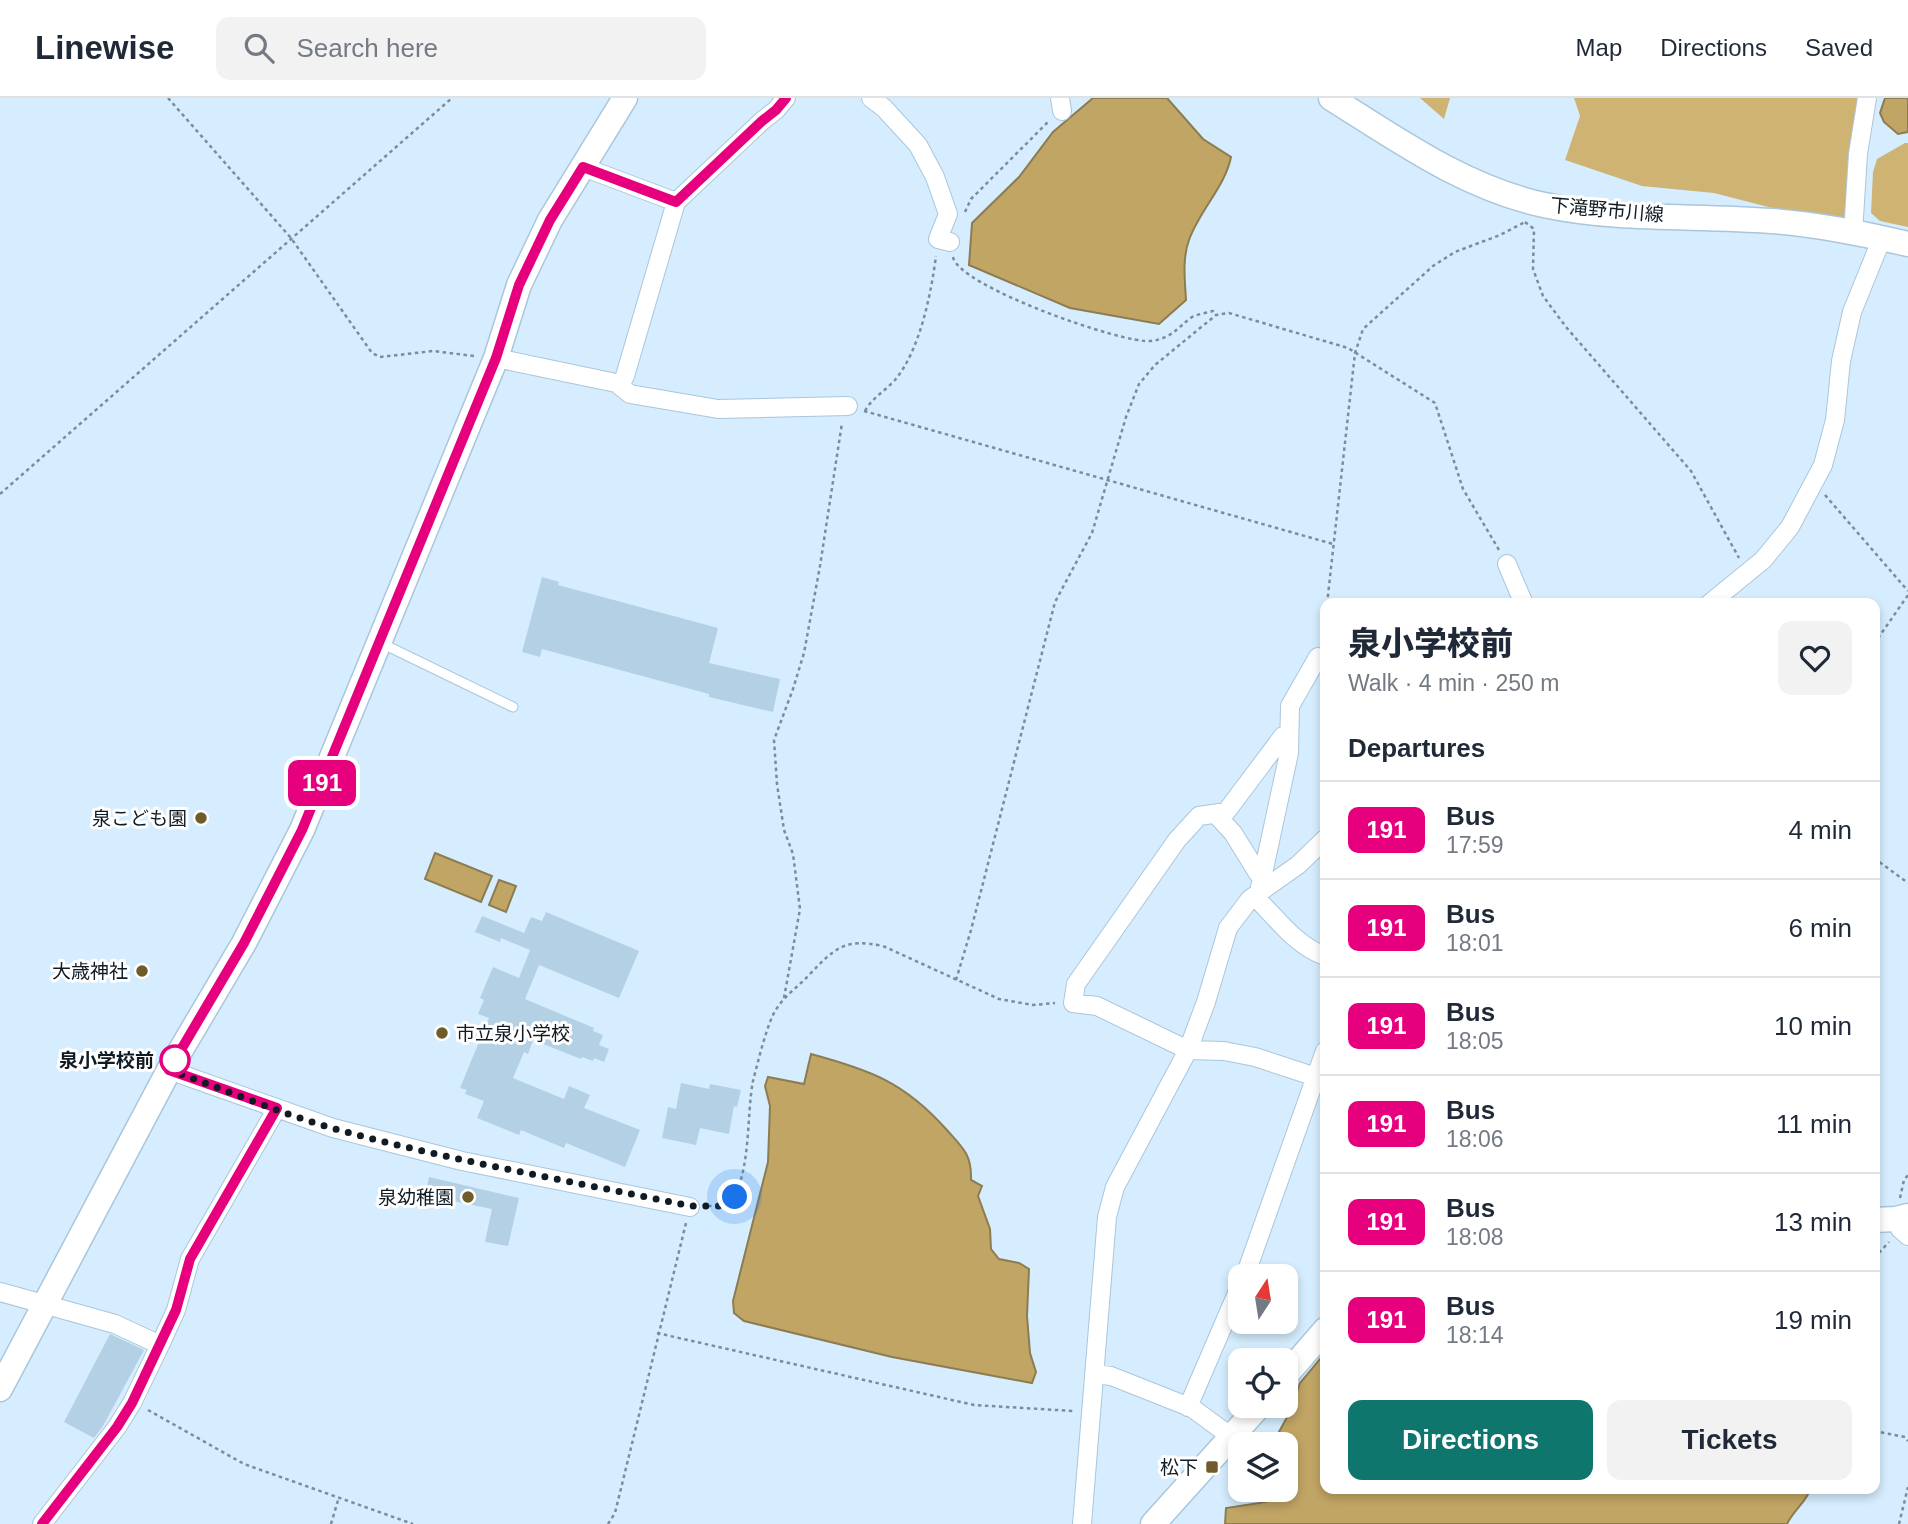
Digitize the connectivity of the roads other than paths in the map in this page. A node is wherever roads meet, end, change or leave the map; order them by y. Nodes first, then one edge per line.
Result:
1 (625, 98) edge
2 (786, 98) edge
3 (1331, 98) edge
4 (1867, 98) edge
5 (875, 99) edge
6 (583, 167) junction
7 (676, 202) junction
8 (1853, 233) junction
9 (1882, 238) junction
10 (944, 241) road end
11 (1908, 244) edge
12 (496, 358) junction
13 (620, 386) junction
14 (857, 409) road end
15 (1507, 564) road end
16 (1521, 598) edge
17 (1716, 598) edge
18 (379, 642) junction
19 (1320, 659) edge
20 (513, 707) dead end
21 (1289, 735) junction
22 (1218, 813) junction
23 (1320, 844) edge
24 (1261, 884) junction
25 (1320, 954) edge
26 (1188, 1050) junction
27 (1320, 1065) edge
28 (169, 1070) junction
29 (1316, 1077) junction
30 (277, 1108) junction
31 (690, 1206) road end
32 (1249, 1264) edge
33 (0, 1292) edge
34 (44, 1304) junction
35 (1228, 1314) edge
36 (1320, 1336) edge
37 (160, 1345) junction
38 (1298, 1361) edge
39 (1095, 1374) junction
40 (0, 1389) edge
41 (1188, 1407) junction
42 (1249, 1418) edge
43 (1238, 1432) edge
44 (1228, 1435) edge
45 (1228, 1443) edge
46 (42, 1524) edge
47 (1082, 1524) edge
48 (1153, 1524) edge

1 - 6 street
2 - 7 street
3 - 8 street, 下滝野市川線
4 - 8 street
5 - 10 street
6 - 7 street
6 - 12 street
7 - 13 street
8 - 9 street, 下滝野市川線
9 - 11 street, 下滝野市川線
9 - 17 street
12 - 13 street
12 - 18 street
13 - 14 street
15 - 16 street
18 - 20 lane
18 - 28 street
19 - 21 street
21 - 22 street
21 - 24 street
22 - 24 street
22 - 26 street
23 - 24 street
24 - 25 street
24 - 26 street
26 - 29 street
26 - 39 street
27 - 29 street
28 - 30 street
28 - 34 street
29 - 32 street
30 - 31 street
30 - 37 street
33 - 34 street
34 - 37 street
34 - 40 street
35 - 41 street
36 - 38 street
37 - 46 street
39 - 41 street
39 - 47 street
41 - 44 street
42 - 43 street
45 - 48 street

